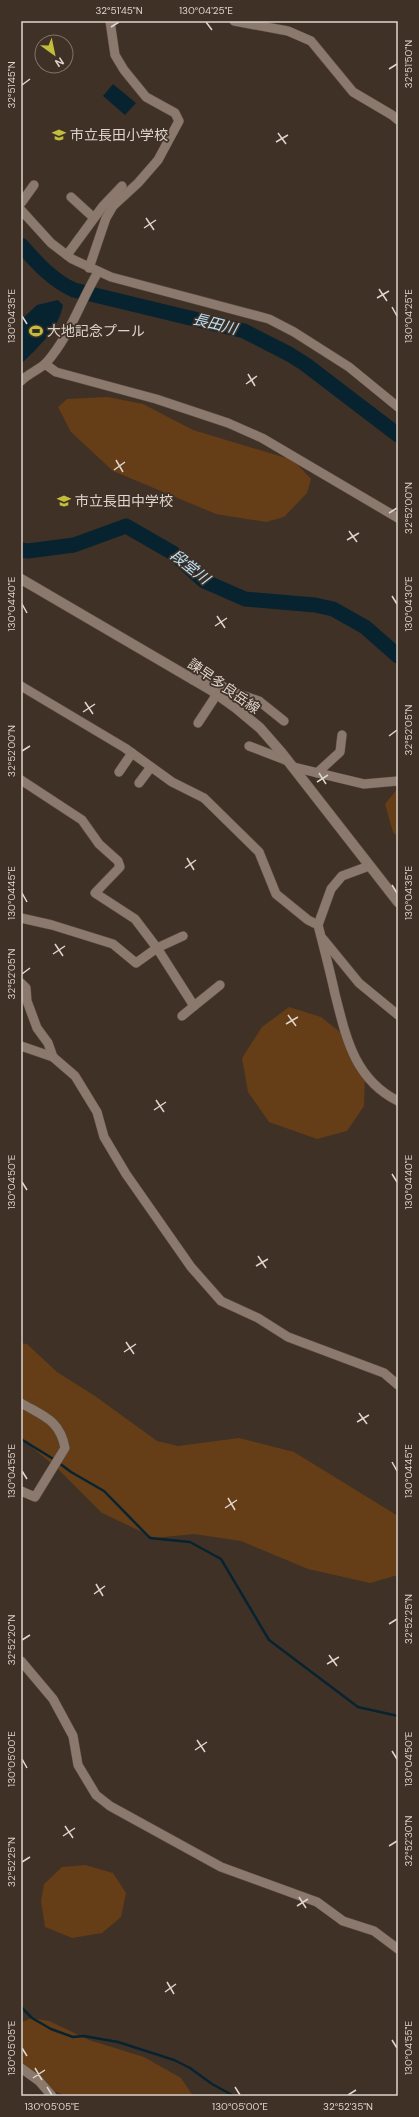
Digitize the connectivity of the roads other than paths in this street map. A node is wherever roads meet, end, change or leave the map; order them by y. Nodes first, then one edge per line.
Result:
1 (110, 21) edge
2 (234, 21) edge
3 (398, 120) edge
4 (34, 186) dead end
5 (122, 186) dead end
6 (71, 197) dead end
7 (21, 203) edge
8 (21, 210) edge
9 (94, 218) junction
10 (67, 255) junction
11 (89, 268) junction
12 (96, 275) junction
13 (45, 364) junction
14 (21, 381) edge
15 (398, 407) edge
16 (398, 518) edge
17 (21, 579) edge
18 (193, 680) junction
19 (21, 686) edge
20 (217, 694) junction
21 (284, 721) dead end
22 (198, 723) dead end
23 (342, 736) dead end
24 (249, 746) dead end
25 (132, 753) junction
26 (290, 764) junction
27 (151, 767) junction
28 (119, 772) dead end
29 (317, 773) junction
30 (21, 780) edge
31 (398, 781) edge
32 (139, 783) dead end
33 (370, 866) junction
34 (398, 902) edge
35 (21, 918) edge
36 (318, 925) junction
37 (183, 936) dead end
38 (321, 936) junction
39 (157, 948) junction
40 (21, 983) edge
41 (220, 985) dead end
42 (194, 1006) junction
43 (398, 1015) edge
44 (182, 1016) dead end
45 (21, 1046) edge
46 (53, 1057) junction
47 (398, 1101) edge
48 (398, 1385) edge
49 (21, 1403) edge
50 (21, 1491) edge
51 (21, 1660) edge
52 (398, 1949) edge
53 (21, 2068) edge
54 (52, 2096) edge

1 - 11 street
2 - 3 street
4 - 7 street
5 - 9 street
6 - 9 street
8 - 10 street
9 - 10 street
10 - 11 street
11 - 12 street
12 - 13 street
12 - 15 street
13 - 14 street
13 - 16 street
17 - 18 main road, 諫早多良岳線
18 - 20 main road, 諫早多良岳線
18 - 21 street
19 - 25 street
20 - 22 street
20 - 26 main road, 諫早多良岳線
23 - 29 street
24 - 26 street
25 - 27 street
25 - 28 street
26 - 29 street
26 - 33 main road, 諫早多良岳線
27 - 32 street
27 - 36 street
29 - 31 street
30 - 39 street
33 - 34 main road, 諫早多良岳線
33 - 36 street
35 - 39 street
36 - 38 street
37 - 39 street
38 - 43 street
38 - 47 street
39 - 42 street
40 - 46 street
41 - 42 street
42 - 44 street
45 - 46 street
46 - 48 street
49 - 50 street
51 - 52 street
53 - 54 street

